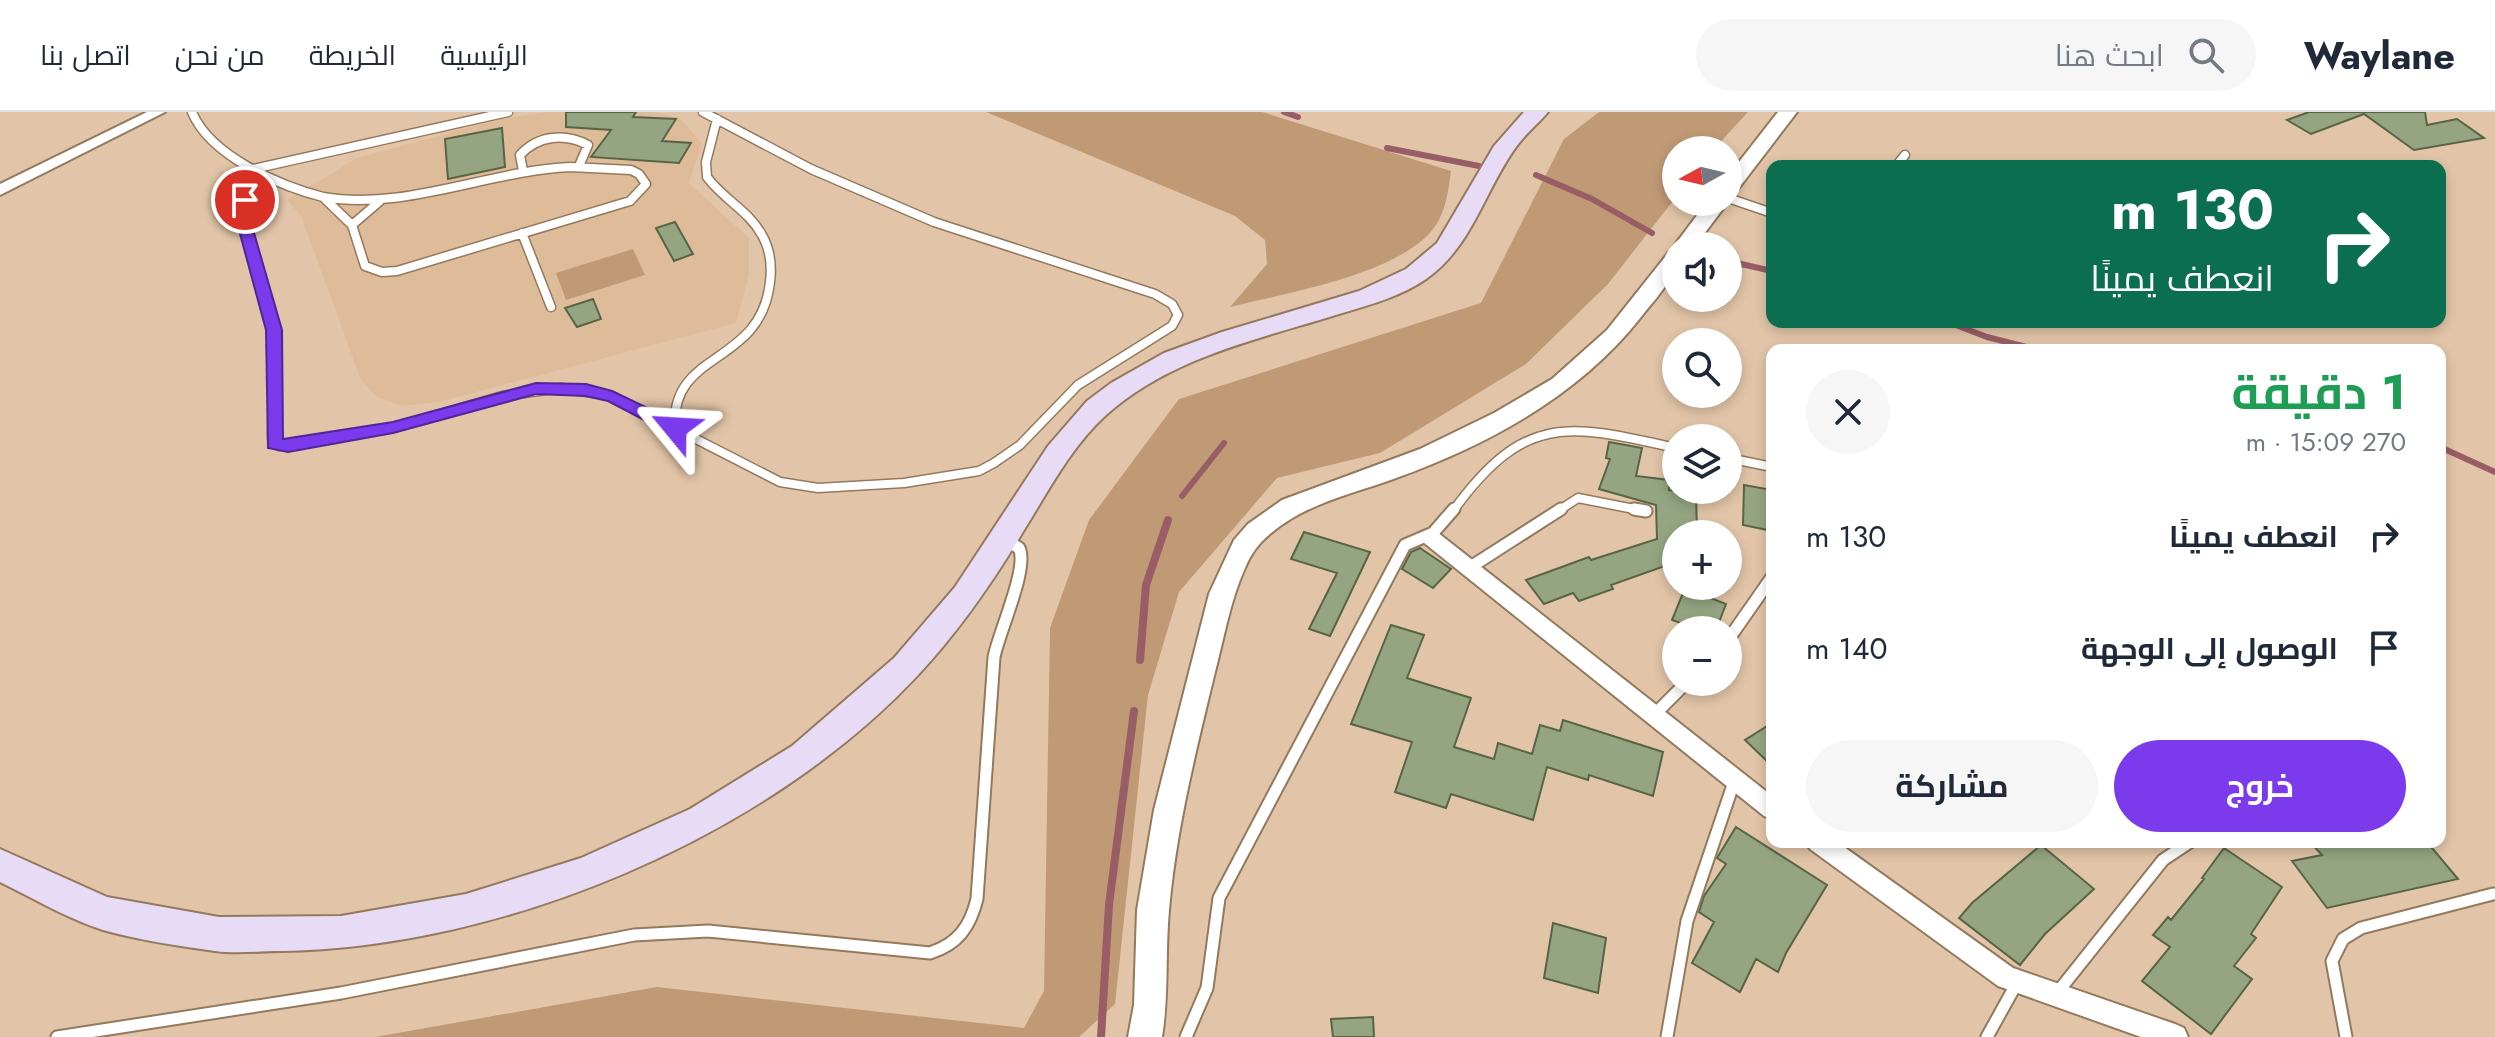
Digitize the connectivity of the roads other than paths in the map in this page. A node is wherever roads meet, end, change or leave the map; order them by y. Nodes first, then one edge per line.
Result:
1 (158, 112) edge
2 (192, 112) edge
3 (508, 112) edge
4 (703, 112) edge
5 (1537, 112) edge
6 (1788, 112) edge
7 (717, 119) junction
8 (1905, 155) dead end
9 (1901, 160) edge
10 (579, 166) junction
11 (253, 169) junction
12 (523, 171) junction
13 (1742, 171) edge
14 (264, 175) junction
15 (0, 190) edge
16 (323, 197) junction
17 (390, 197) junction
18 (1742, 203) edge
19 (1766, 211) edge
20 (1707, 216) edge
21 (352, 225) junction
22 (1695, 232) edge
23 (522, 233) junction
24 (1662, 275) edge
25 (551, 307) dead end
26 (675, 428) junction
27 (1662, 445) edge
28 (1742, 461) edge
29 (1766, 466) edge
30 (1646, 511) dead end
31 (1430, 537) junction
32 (1004, 539) junction
33 (1469, 568) junction
34 (1766, 586) edge
35 (1742, 620) edge
36 (1673, 696) edge
37 (1654, 715) junction
38 (1735, 779) junction
39 (1766, 804) edge
40 (1826, 848) edge
41 (2181, 848) edge
42 (0, 865) edge
43 (2493, 894) dead end
44 (2018, 981) junction
45 (2057, 993) junction
46 (57, 1037) edge
47 (1145, 1037) edge
48 (1186, 1037) edge
49 (1667, 1037) edge
50 (1987, 1037) edge
51 (2175, 1037) edge
52 (2346, 1037) edge

1 - 15 street
2 - 11 lane
3 - 11 lane
4 - 7 lane
5 - 32 main road
6 - 13 street
7 - 26 lane
7 - 26 lane
8 - 9 lane
10 - 12 lane
10 - 12 lane
10 - 23 lane
11 - 14 lane
12 - 17 lane
14 - 16 lane
14 - 26 lane
16 - 17 lane
16 - 21 lane
17 - 21 lane
18 - 19 lane
20 - 22 street
21 - 23 lane
23 - 25 lane
24 - 47 street
27 - 31 lane
28 - 29 lane
30 - 33 lane
31 - 33 street
31 - 48 lane
32 - 42 main road
32 - 46 lane
33 - 37 street
34 - 35 lane
36 - 37 lane
37 - 38 street
38 - 39 street
38 - 49 lane
40 - 44 street
41 - 45 lane
43 - 52 lane
44 - 45 street
44 - 50 lane
45 - 51 street

